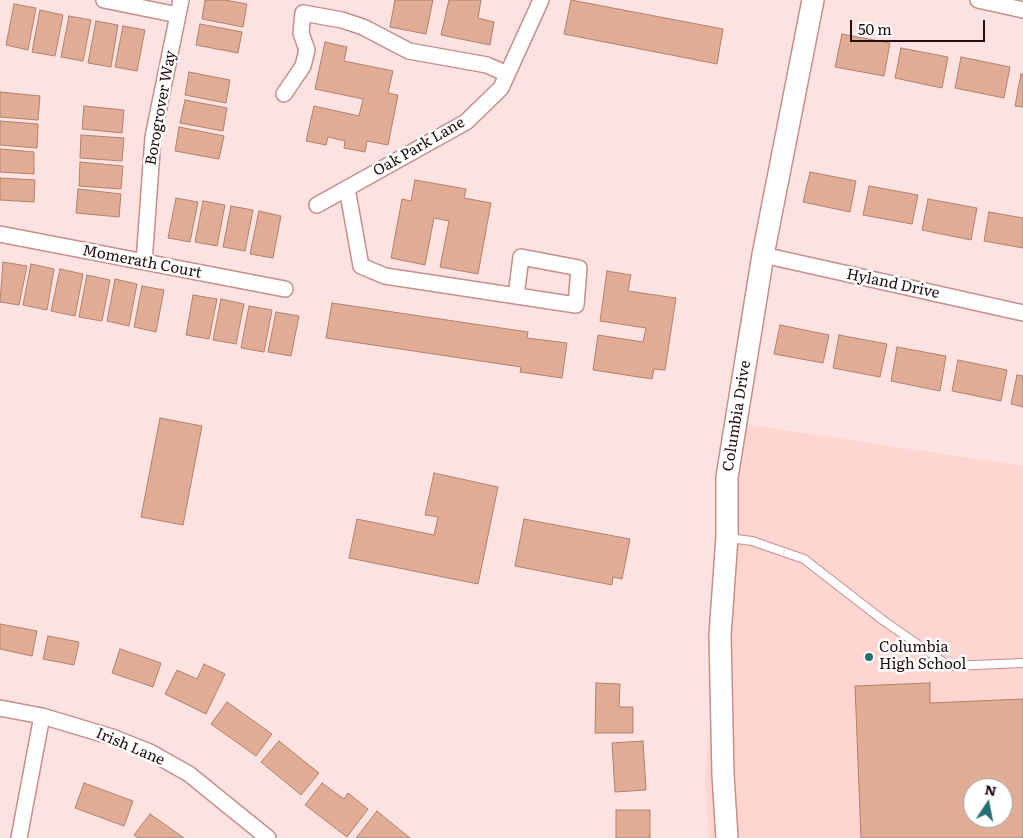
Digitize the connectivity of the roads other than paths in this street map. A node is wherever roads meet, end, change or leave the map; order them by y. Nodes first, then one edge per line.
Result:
1 (104, 0) edge
2 (181, 0) edge
3 (541, 0) edge
4 (813, 0) edge
5 (978, 0) edge
6 (1023, 10) edge
7 (178, 15) junction
8 (507, 74) junction
9 (284, 94) dead end
10 (347, 188) junction
11 (317, 205) dead end
12 (0, 234) edge
13 (762, 255) junction
14 (144, 262) junction
15 (285, 290) dead end
16 (516, 296) junction
17 (1023, 313) edge
18 (727, 537) junction
19 (1023, 663) edge
20 (0, 708) edge
21 (42, 716) junction
22 (19, 838) edge
23 (268, 838) edge
24 (727, 838) edge

1 - 7 street
2 - 7 street, Borogrover Way
3 - 8 street, Oak Park Lane
4 - 13 main road, Columbia Drive
5 - 6 street
7 - 14 street, Borogrover Way
8 - 9 street
8 - 10 street, Oak Park Lane
10 - 11 street, Oak Park Lane
10 - 16 street
12 - 14 street, Momerath Court
13 - 17 street, Hyland Drive
13 - 18 main road, Columbia Drive
14 - 15 street, Momerath Court
16 - 16 street
18 - 19 lane
18 - 24 main road, Columbia Drive
20 - 21 street, Irish Lane
21 - 22 street
21 - 23 street, Irish Lane

